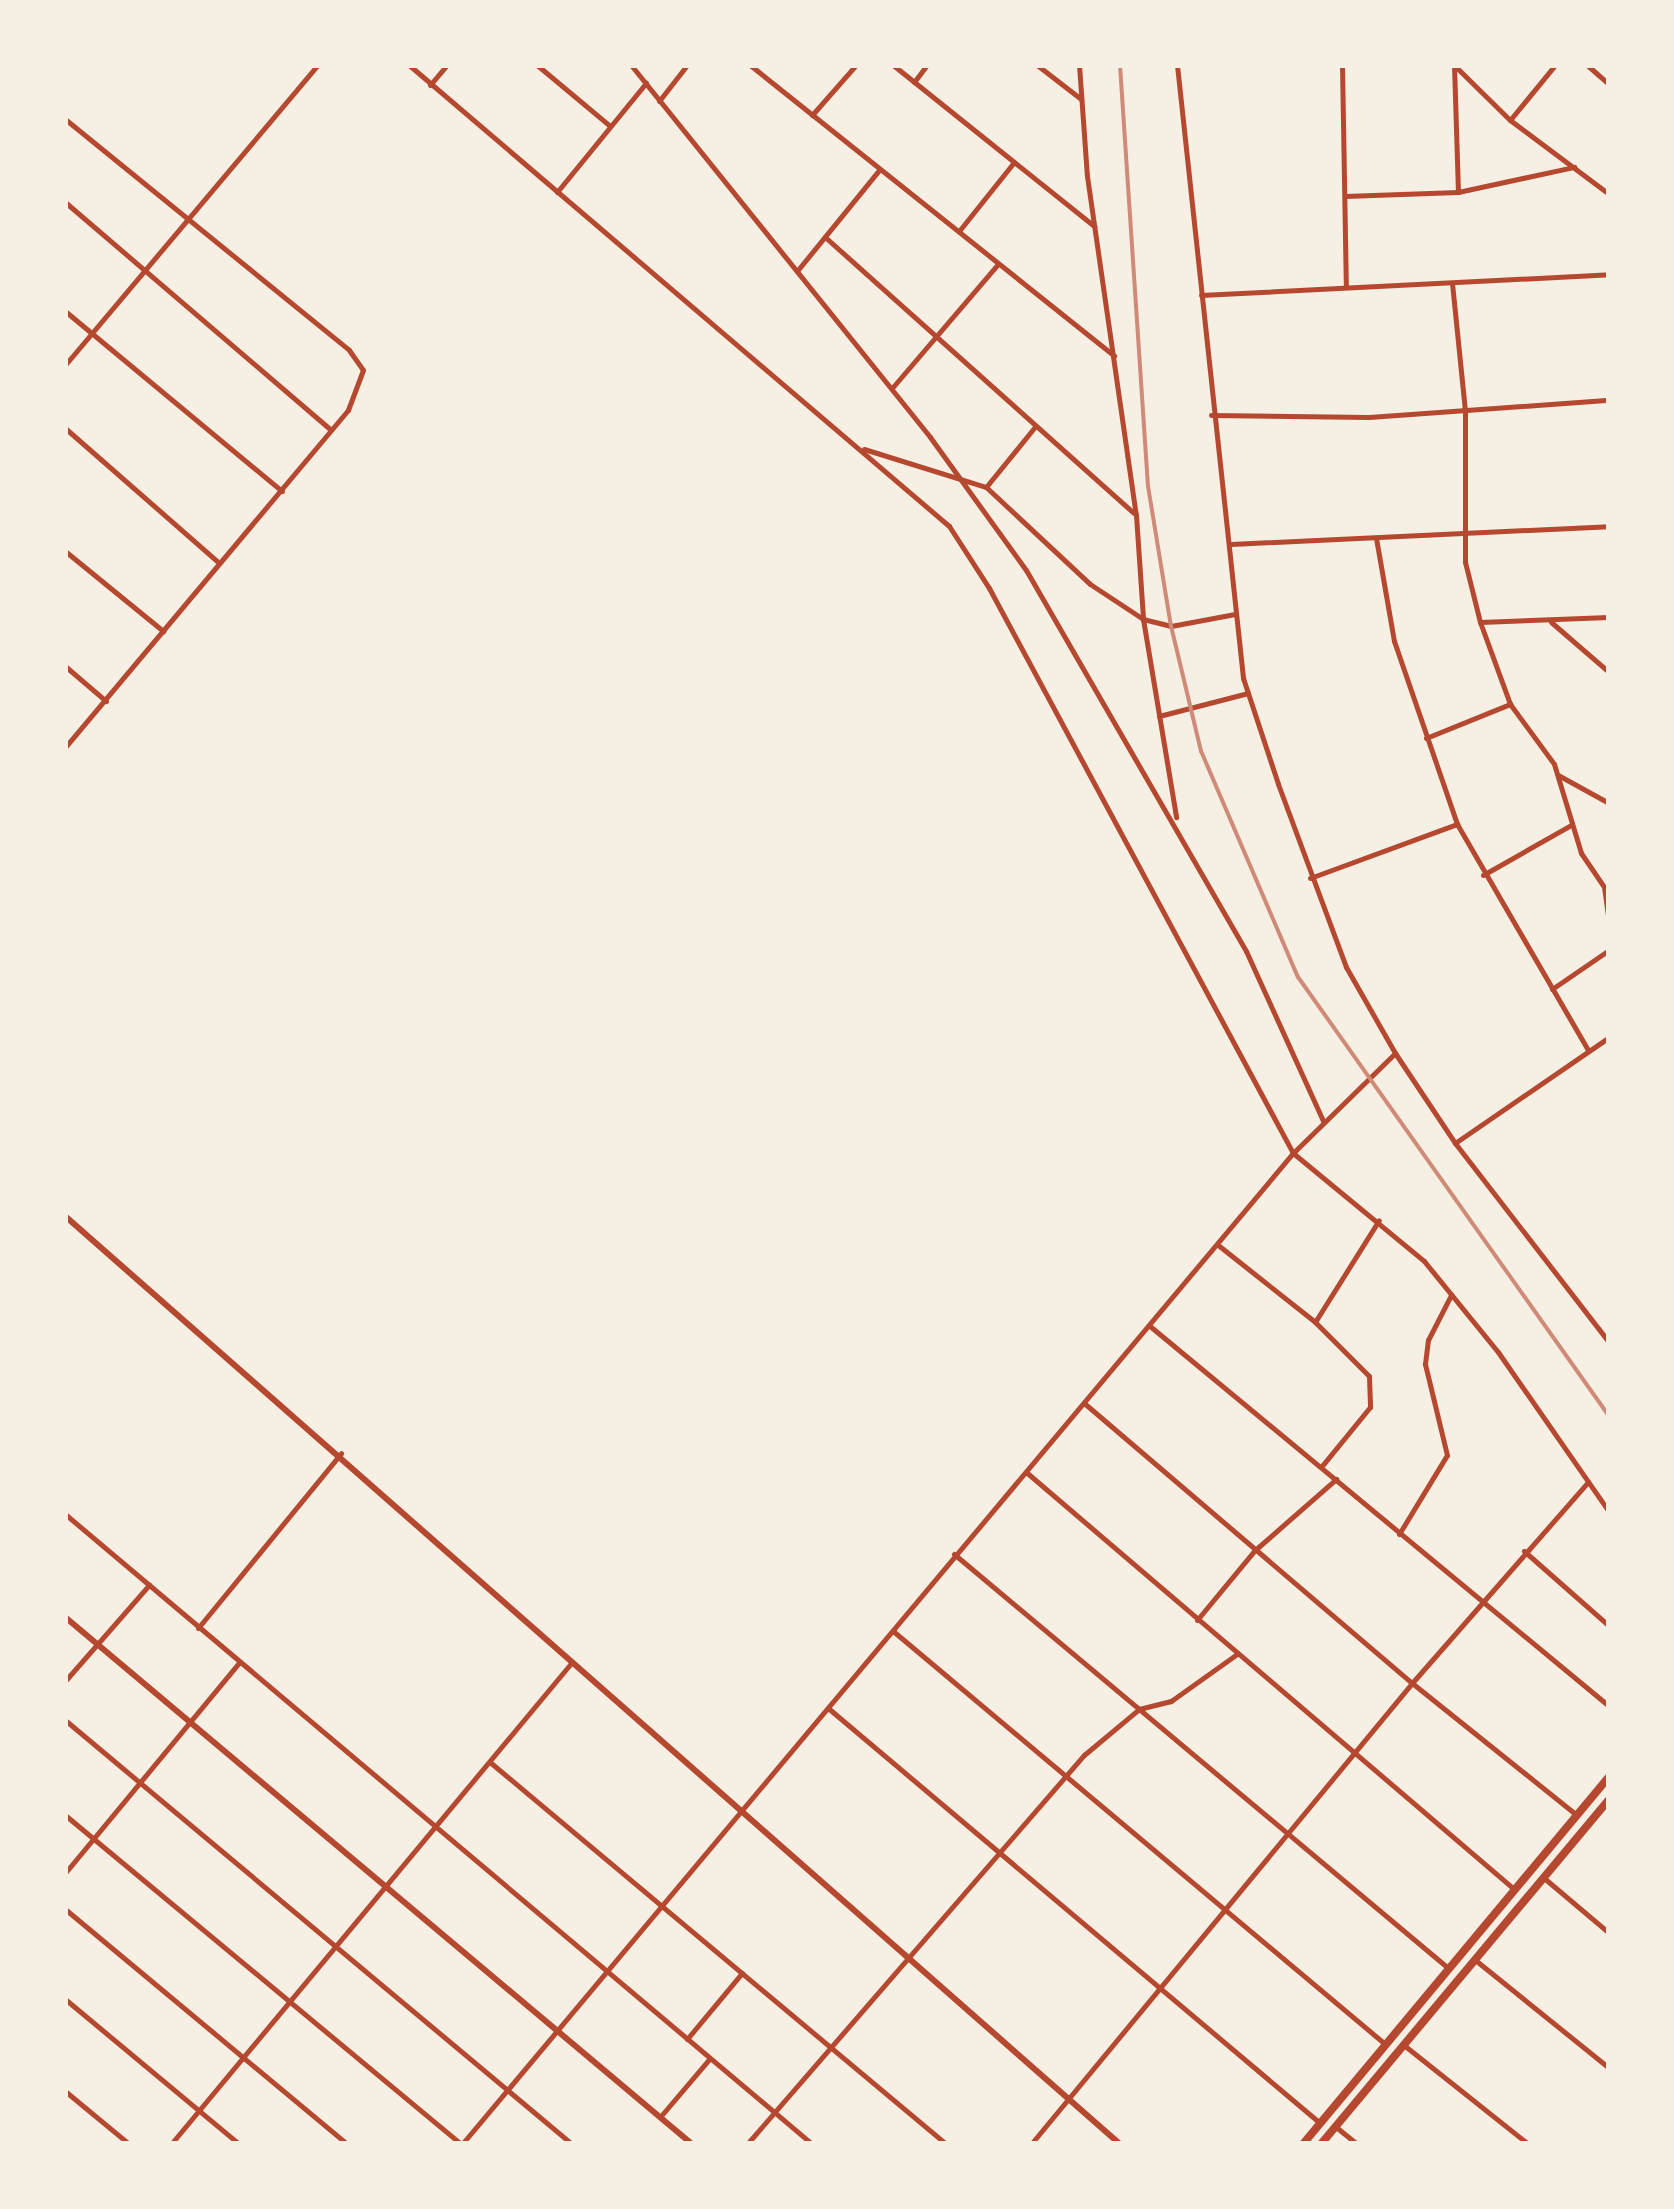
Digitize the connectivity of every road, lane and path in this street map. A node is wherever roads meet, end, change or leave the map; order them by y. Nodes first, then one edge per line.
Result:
1 (318, 65) edge
2 (408, 65) edge
3 (447, 65) edge
4 (537, 65) edge
5 (632, 65) edge
6 (688, 65) edge
7 (750, 65) edge
8 (856, 65) edge
9 (894, 65) edge
10 (927, 65) edge
11 (1037, 65) edge
12 (1079, 65) edge
13 (1177, 65) edge
14 (1342, 65) edge
15 (1454, 65) edge
16 (1555, 65) edge
17 (1587, 65) edge
18 (914, 82) junction
19 (430, 84) junction
20 (646, 84) junction
21 (1609, 84) edge
22 (1082, 99) junction
23 (659, 101) junction
24 (812, 116) junction
25 (65, 119) edge
26 (1510, 120) junction
27 (610, 126) junction
28 (1014, 162) junction
29 (1574, 167) junction
30 (879, 170) junction
31 (557, 192) junction
32 (1458, 192) junction
33 (1609, 194) edge
34 (1345, 196) junction
35 (65, 202) edge
36 (188, 219) junction
37 (1097, 228) junction
38 (958, 232) junction
39 (825, 237) junction
40 (998, 266) junction
41 (146, 271) junction
42 (797, 271) junction
43 (1609, 274) edge
44 (1452, 283) junction
45 (1346, 286) junction
46 (1201, 296) junction
47 (65, 311) edge
48 (94, 334) junction
49 (940, 335) junction
50 (1116, 358) junction
51 (65, 365) edge
52 (891, 389) junction
53 (1609, 400) edge
54 (1465, 410) junction
55 (1211, 414) junction
56 (65, 428) edge
57 (1034, 428) junction
58 (331, 430) junction
59 (861, 448) junction
60 (960, 478) junction
61 (986, 487) junction
62 (282, 491) junction
63 (1136, 515) junction
64 (1609, 526) edge
65 (1464, 534) junction
66 (1376, 538) junction
67 (1231, 544) junction
68 (65, 551) edge
69 (217, 561) junction
70 (1235, 614) junction
71 (1609, 617) edge
72 (1143, 619) junction
73 (1549, 620) junction
74 (1480, 622) junction
75 (163, 631) junction
76 (65, 666) edge
77 (1609, 672) edge
78 (1248, 693) junction
79 (106, 700) junction
80 (1510, 704) junction
81 (1159, 716) junction
82 (1426, 738) junction
83 (65, 746) edge
84 (1558, 775) junction
85 (1609, 803) edge
86 (1458, 824) junction
87 (1177, 825) junction
88 (1571, 825) junction
89 (1484, 875) junction
90 (1310, 878) junction
91 (1609, 880) edge
92 (1604, 887) junction
93 (1609, 924) edge
94 (1609, 950) edge
95 (1552, 989) junction
96 (1609, 1037) edge
97 (1588, 1050) junction
98 (1396, 1053) junction
99 (1324, 1121) junction
100 (1455, 1143) junction
101 (1293, 1153) junction
102 (65, 1216) edge
103 (1379, 1220) junction
104 (1218, 1245) junction
105 (1451, 1294) junction
106 (1315, 1322) junction
107 (1151, 1327) junction
108 (1609, 1342) edge
109 (1084, 1404) junction
110 (341, 1453) junction
111 (1320, 1467) junction
112 (1025, 1472) junction
113 (1336, 1479) junction
114 (1588, 1483) junction
115 (1609, 1512) edge
116 (65, 1514) edge
117 (1399, 1534) junction
118 (1255, 1550) junction
119 (1524, 1551) junction
120 (954, 1554) junction
121 (149, 1585) junction
122 (1479, 1601) junction
123 (65, 1617) edge
124 (1196, 1620) junction
125 (1609, 1626) edge
126 (198, 1628) junction
127 (892, 1630) junction
128 (98, 1644) junction
129 (1238, 1654) junction
130 (574, 1660) junction
131 (239, 1663) junction
132 (65, 1681) edge
133 (1412, 1683) junction
134 (1609, 1706) edge
135 (828, 1708) junction
136 (1139, 1709) junction
137 (65, 1720) edge
138 (192, 1724) junction
139 (1359, 1753) junction
140 (491, 1763) junction
141 (1066, 1776) junction
142 (1609, 1777) edge
143 (142, 1782) junction
144 (1609, 1800) edge
145 (743, 1810) junction
146 (65, 1814) edge
147 (1578, 1815) junction
148 (436, 1830) junction
149 (1290, 1835) junction
150 (93, 1838) junction
151 (1002, 1854) junction
152 (65, 1873) edge
153 (1544, 1878) junction
154 (386, 1889) junction
155 (1514, 1889) junction
156 (661, 1906) junction
157 (65, 1909) edge
158 (1227, 1912) junction
159 (1609, 1916) edge
160 (1601, 1926) junction
161 (1609, 1932) edge
162 (335, 1946) junction
163 (1474, 1959) junction
164 (910, 1960) junction
165 (1448, 1968) junction
166 (606, 1971) junction
167 (742, 1973) junction
168 (1163, 1985) junction
169 (65, 1999) edge
170 (288, 2003) junction
171 (556, 2031) junction
172 (687, 2039) junction
173 (1385, 2044) junction
174 (1404, 2044) junction
175 (829, 2047) junction
176 (244, 2056) junction
177 (710, 2058) junction
178 (1609, 2068) edge
179 (508, 2090) junction
180 (65, 2091) edge
181 (1070, 2098) junction
182 (199, 2110) junction
183 (774, 2112) junction
184 (660, 2117) junction
185 (1320, 2123) junction
186 (1336, 2126) junction
187 (129, 2144) edge
188 (172, 2144) edge
189 (239, 2144) edge
190 (346, 2144) edge
191 (462, 2144) edge
192 (572, 2144) edge
193 (692, 2144) edge
194 (747, 2144) edge
195 (812, 2144) edge
196 (946, 2144) edge
197 (1031, 2144) edge
198 (1120, 2144) edge
199 (1302, 2144) edge
200 (1321, 2144) edge
201 (1358, 2144) edge
202 (1528, 2144) edge

1 - 36 street
2 - 19 street
3 - 19 street
4 - 27 street
5 - 20 street
6 - 23 street
7 - 24 street
8 - 24 street
9 - 18 street
10 - 18 street
11 - 22 street
12 - 22 street
13 - 46 street
14 - 34 street
15 - 26 street
15 - 32 street
16 - 26 street
17 - 21 street
18 - 28 street
19 - 31 street
20 - 23 street
20 - 27 street
22 - 37 street
23 - 42 street
24 - 30 street
25 - 36 street
26 - 29 street
27 - 31 street
28 - 37 street
28 - 38 street
29 - 32 street
29 - 33 street
30 - 38 street
30 - 39 street
31 - 59 street
32 - 34 street
34 - 45 street
35 - 41 street
36 - 41 street
36 - 58 street
37 - 50 street
38 - 40 street
39 - 42 street
39 - 49 street
40 - 49 street
40 - 50 street
41 - 48 street
41 - 58 street
42 - 52 street
43 - 44 street
44 - 45 street
44 - 54 street
45 - 46 street
46 - 55 street
47 - 48 street
48 - 51 street
48 - 62 street
49 - 52 street
49 - 57 street
50 - 63 street
52 - 60 street
53 - 54 street
54 - 55 street
54 - 65 street
55 - 67 street
56 - 69 street
57 - 61 street
57 - 63 street
58 - 62 street
59 - 60 street
59 - 101 street
60 - 61 street
60 - 87 street
61 - 72 street
62 - 69 street
63 - 72 street
64 - 65 street
65 - 66 street
65 - 74 street
66 - 67 street
66 - 82 street
67 - 70 street
68 - 75 street
69 - 75 street
70 - 72 street
70 - 78 street
71 - 73 street
72 - 81 street
73 - 74 street
73 - 77 street
74 - 80 street
75 - 79 street
76 - 79 street
78 - 81 street
78 - 90 street
79 - 83 street
80 - 82 street
80 - 84 street
81 - 87 street
82 - 86 street
84 - 85 street
84 - 88 street
86 - 89 street
86 - 90 street
87 - 99 street
88 - 89 street
88 - 92 street
89 - 95 street
90 - 98 street
91 - 92 street
92 - 93 street
94 - 95 street
95 - 97 street
96 - 97 street
97 - 100 street
98 - 99 street
98 - 100 street
99 - 101 street
100 - 108 street
101 - 103 street
101 - 104 street
102 - 110 street
103 - 105 street
103 - 106 street
104 - 106 street
104 - 107 street
105 - 114 street
105 - 117 street
106 - 111 street
107 - 109 street
107 - 111 street
109 - 112 street
109 - 118 street
110 - 126 street
110 - 130 street
111 - 113 street
112 - 120 street
112 - 124 street
113 - 117 street
113 - 118 street
114 - 115 street
114 - 119 street
116 - 121 street
117 - 122 street
118 - 124 street
118 - 133 street
119 - 122 street
119 - 125 street
120 - 127 street
120 - 136 street
121 - 126 street
121 - 128 street
122 - 133 street
122 - 134 street
123 - 128 street
124 - 129 street
126 - 131 street
127 - 135 street
127 - 141 street
128 - 132 street
128 - 138 street
129 - 136 street
129 - 139 street
130 - 140 street
130 - 145 street
131 - 138 street
131 - 148 street
133 - 139 street
133 - 147 street
135 - 145 street
135 - 151 street
136 - 141 street
136 - 149 street
137 - 143 street
138 - 143 street
138 - 154 street
139 - 149 street
139 - 155 street
140 - 148 street
140 - 156 street
141 - 151 street
141 - 158 street
142 - 147 main road
143 - 150 street
143 - 162 street
144 - 153 main road
145 - 156 street
145 - 164 street
146 - 150 street
147 - 155 main road
148 - 154 street
148 - 166 street
149 - 158 street
149 - 165 street
150 - 152 street
150 - 170 street
151 - 164 street
151 - 168 street
153 - 160 street
153 - 163 main road
154 - 162 street
154 - 171 street
155 - 165 main road
156 - 166 street
156 - 167 street
157 - 176 street
158 - 168 street
158 - 173 street
159 - 160 street
160 - 161 street
162 - 170 street
162 - 179 street
163 - 174 main road
163 - 178 street
164 - 175 street
164 - 181 street
165 - 173 main road
166 - 171 street
166 - 172 street
167 - 172 street
167 - 175 street
168 - 181 street
168 - 185 street
169 - 182 street
170 - 176 street
170 - 191 street
171 - 179 street
171 - 184 street
172 - 177 street
173 - 185 main road
174 - 186 main road
174 - 202 street
175 - 183 street
175 - 196 street
176 - 182 street
176 - 190 street
177 - 183 street
177 - 184 street
179 - 191 street
179 - 192 street
180 - 187 street
181 - 197 street
181 - 198 street
182 - 188 street
182 - 189 street
183 - 194 street
183 - 195 street
184 - 193 street
185 - 199 main road
186 - 200 main road
186 - 201 street

